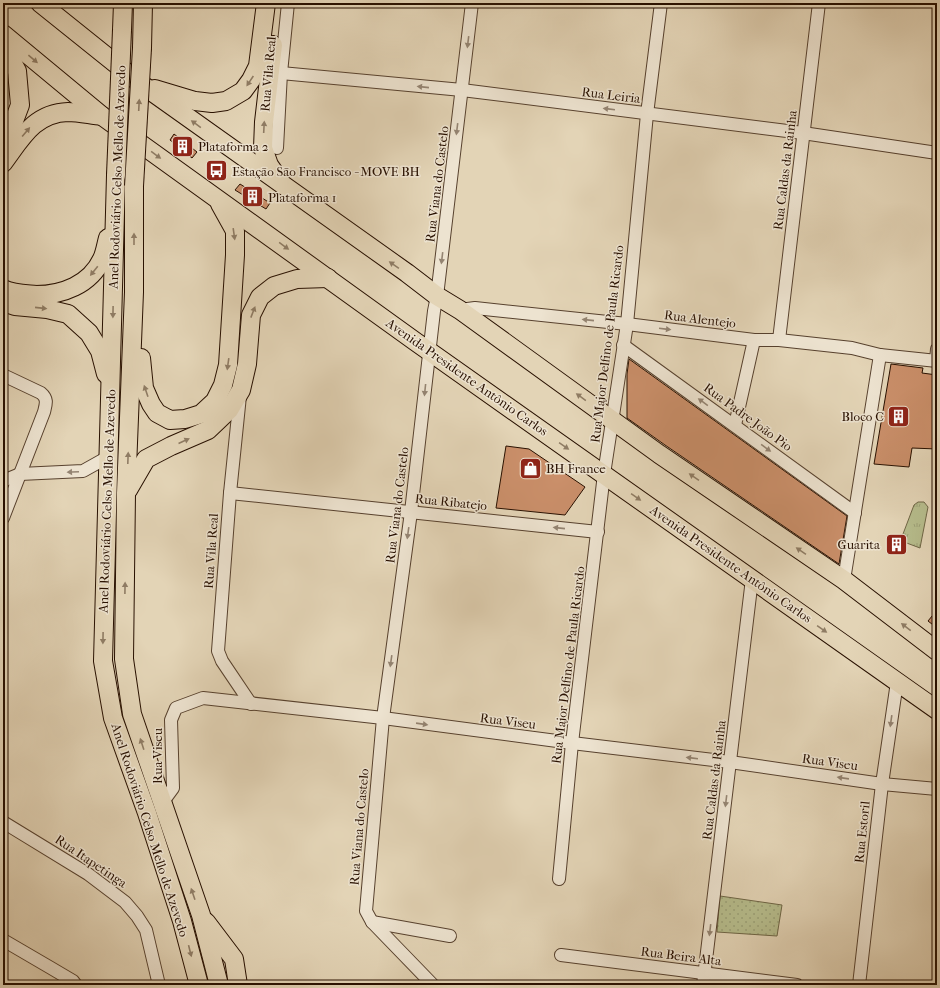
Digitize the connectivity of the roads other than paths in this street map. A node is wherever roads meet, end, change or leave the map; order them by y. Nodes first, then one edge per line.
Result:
1 (40, 3) edge
2 (55, 3) edge
3 (123, 3) edge
4 (143, 3) edge
5 (266, 3) edge
6 (277, 3) edge
7 (288, 3) edge
8 (472, 3) edge
9 (660, 3) edge
10 (819, 3) edge
11 (3, 34) edge
12 (3, 45) edge
13 (94, 45) junction
14 (281, 73) junction
15 (140, 84) junction
16 (462, 90) junction
17 (647, 114) junction
18 (102, 116) junction
19 (803, 133) junction
20 (3, 146) edge
21 (277, 148) dead end
22 (937, 153) edge
23 (3, 163) edge
24 (285, 188) junction
25 (218, 199) junction
26 (115, 208) junction
27 (328, 278) junction
28 (3, 289) edge
29 (134, 292) junction
30 (437, 296) junction
31 (3, 302) edge
32 (460, 310) junction
33 (627, 324) junction
34 (754, 340) junction
35 (779, 340) junction
36 (623, 345) junction
37 (429, 351) junction
38 (880, 355) junction
39 (937, 357) edge
40 (3, 375) edge
41 (241, 390) junction
42 (110, 401) junction
43 (612, 420) junction
44 (735, 425) junction
45 (108, 457) junction
46 (20, 474) junction
47 (604, 474) junction
48 (3, 482) edge
49 (126, 493) junction
50 (230, 493) junction
51 (411, 512) junction
52 (855, 513) junction
53 (3, 518) edge
54 (598, 532) junction
55 (752, 579) junction
56 (844, 580) junction
57 (937, 651) edge
58 (897, 682) junction
59 (251, 704) junction
60 (937, 710) edge
61 (383, 718) junction
62 (572, 744) junction
63 (730, 762) junction
64 (882, 784) junction
65 (937, 789) edge
66 (162, 804) junction
67 (3, 822) edge
68 (559, 879) dead end
69 (201, 915) junction
70 (372, 922) junction
71 (450, 936) dead end
72 (3, 940) edge
73 (561, 955) dead end
74 (704, 979) edge
75 (240, 982) edge
76 (76, 985) edge
77 (159, 985) edge
78 (198, 985) edge
79 (219, 985) edge
80 (433, 985) edge
81 (797, 985) edge
82 (860, 985) edge

1 - 13 highway
2 - 13 highway
3 - 26 highway, Anel Rodoviário Celso Mello de Azevedo, bridge
29 -> 4 highway, Anel Rodoviário Celso Mello de Azevedo, bridge
5 -> 15 highway
24 -> 6 highway
7 - 14 street, Rua Vila Real
8 -> 16 street, Rua Viana do Castelo
9 - 17 street, Rua Major Delfino de Paula Ricardo
10 - 19 street, Rua Caldas da Rainha
11 -> 18 highway, Avenida Presidente Antônio Carlos
12 - 20 highway
13 - 15 highway
16 -> 14 street, Rua Leiria
14 - 21 street, Rua Vila Real
24 -> 15 highway
17 -> 16 street, Rua Leiria
16 -> 30 street, Rua Viana do Castelo
17 - 19 street, Rua Leiria
17 - 33 street, Rua Major Delfino de Paula Ricardo
23 -> 18 highway
18 -> 25 highway, Avenida Presidente Antônio Carlos
19 - 22 street, Rua Leiria
19 - 35 street, Rua Caldas da Rainha
30 -> 24 highway
25 -> 27 highway, Avenida Presidente Antônio Carlos
25 -> 29 highway
26 -> 28 highway
26 -> 42 highway, Anel Rodoviário Celso Mello de Azevedo
27 - 37 highway, Avenida Presidente Antônio Carlos
41 -> 27 highway
49 -> 29 highway, Anel Rodoviário Celso Mello de Azevedo
30 - 32 highway
30 - 37 street, Rua Viana do Castelo
31 -> 42 highway
33 -> 32 street, Rua Alentejo
43 -> 32 highway
33 -> 34 street, Rua Alentejo
33 - 36 street, Rua Major Delfino de Paula Ricardo
34 - 35 street, Rua Alentejo
34 - 44 street
35 - 38 street, Rua Alentejo
36 - 43 street, Rua Major Delfino de Paula Ricardo
44 -> 36 street, Rua Padre João Pio
37 -> 47 highway, Avenida Presidente Antônio Carlos
37 -> 51 street, Rua Viana do Castelo
38 - 39 street, Rua Alentejo
38 - 52 street
40 - 46 street
49 -> 41 highway
41 - 50 street, Rua Vila Real
42 - 45 highway, Anel Rodoviário Celso Mello de Azevedo
43 - 47 street, Rua Major Delfino de Paula Ricardo
56 -> 43 highway
44 -> 52 street, Rua Padre João Pio
45 -> 46 street
45 -> 78 highway, Anel Rodoviário Celso Mello de Azevedo
46 - 48 street
46 - 53 street
47 - 54 street, Rua Major Delfino de Paula Ricardo
47 -> 55 highway, Avenida Presidente Antônio Carlos
66 -> 49 highway, Anel Rodoviário Celso Mello de Azevedo
50 - 51 street, Rua Ribatejo
50 - 59 street, Rua Vila Real
54 -> 51 street, Rua Ribatejo
51 -> 61 street, Rua Viana do Castelo
52 - 56 street
54 - 62 street, Rua Major Delfino de Paula Ricardo
55 -> 58 highway, Avenida Presidente Antônio Carlos
55 - 63 street, Rua Caldas da Rainha
57 -> 56 highway
58 - 60 highway, Avenida Presidente Antônio Carlos
58 -> 64 street, Rua Estoril
59 - 61 street, Rua Viseu
59 - 66 street, Rua Viseu
61 -> 62 street, Rua Viseu
61 - 70 street, Rua Viana do Castelo
63 -> 62 street, Rua Viseu
62 - 68 street, Rua Major Delfino de Paula Ricardo
64 -> 63 street, Rua Viseu
63 -> 74 street, Rua Caldas da Rainha
64 - 65 street, Rua Viseu
64 - 82 street, Rua Estoril
69 -> 66 highway, Anel Rodoviário Celso Mello de Azevedo
67 - 77 street, Rua Itapetinga
69 - 75 highway
69 - 79 highway, Anel Rodoviário Celso Mello de Azevedo
70 - 71 street
70 - 80 street, Rua Viana do Castelo
72 - 76 street
73 - 74 street, Rua Beira Alta
74 - 81 street, Rua Beira Alta

